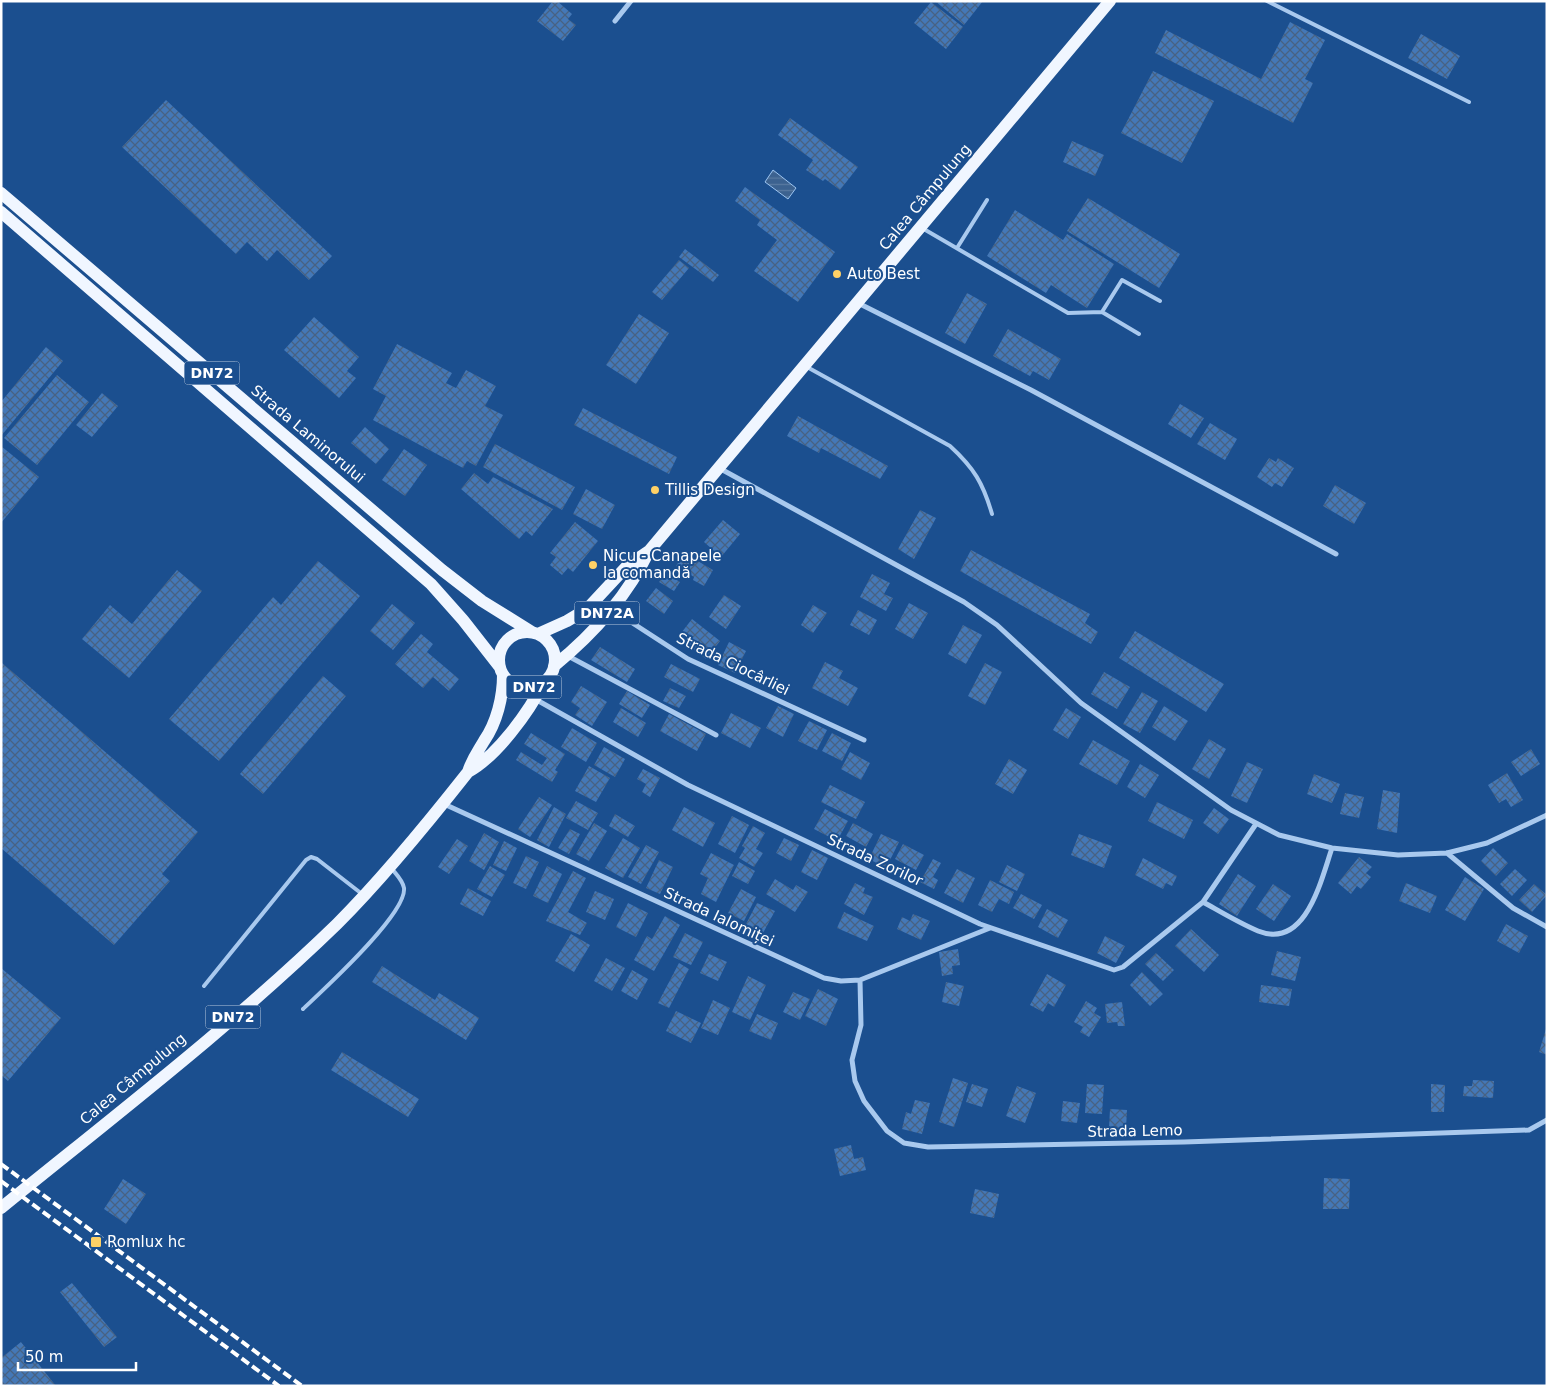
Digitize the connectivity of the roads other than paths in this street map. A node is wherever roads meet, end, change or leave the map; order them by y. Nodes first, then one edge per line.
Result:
1 (631, 1) edge
2 (1110, 1) edge
3 (1267, 1) edge
4 (615, 22) dead end
5 (1469, 102) dead end
6 (1, 193) edge
7 (987, 200) dead end
8 (1, 212) edge
9 (921, 227) junction
10 (957, 248) junction
11 (1160, 301) dead end
12 (858, 302) junction
13 (1102, 312) junction
14 (1138, 334) dead end
15 (805, 365) junction
16 (719, 468) junction
17 (992, 514) dead end
18 (649, 551) junction
19 (1336, 554) dead end
20 (597, 600) junction
21 (610, 609) junction
22 (535, 633) junction
23 (567, 655) junction
24 (554, 666) junction
25 (501, 670) junction
26 (544, 682) junction
27 (535, 699) junction
28 (716, 735) dead end
29 (864, 740) dead end
30 (468, 772) junction
31 (443, 804) junction
32 (1547, 815) edge
33 (1256, 824) junction
34 (1332, 848) junction
35 (1447, 853) junction
36 (390, 866) junction
37 (363, 896) junction
38 (1203, 902) junction
39 (1547, 927) edge
40 (990, 928) junction
41 (860, 980) junction
42 (204, 986) dead end
43 (303, 1009) dead end
44 (1547, 1120) edge
45 (1, 1208) edge

1 - 4 street
2 - 9 main road, Calea Câmpulung / DN72A
3 - 5 lane
6 - 22 main road, Strada Laminorului / DN72
7 - 10 lane
8 - 25 main road, DN72
9 - 10 lane
9 - 12 main road, Calea Câmpulung / DN72A
10 - 13 lane
11 - 13 lane
12 - 15 main road, Calea Câmpulung / DN72A
12 - 19 street
13 - 14 lane
15 - 16 main road, Calea Câmpulung / DN72A
15 - 17 lane
16 - 18 main road, Calea Câmpulung / DN72A
16 - 33 street
18 - 20 main road, Calea Câmpulung / DN72A
18 - 21 main road, Calea Câmpulung / DN72A
20 - 21 street, Strada Ciocârliei
20 - 22 main road, Calea Câmpulung / DN72A
21 - 23 main road, Calea Câmpulung / DN72A
21 - 29 street, Strada Ciocârliei
22 - 24 main road, DN72
22 - 25 main road, Calea Câmpulung / DN72
23 - 24 main road, Calea Câmpulung / DN72A
23 - 28 street
24 - 26 main road, Calea Câmpulung / DN72
25 - 26 main road, DN72
25 - 30 main road, Calea Câmpulung / DN72
26 - 27 main road, Calea Câmpulung / DN72
27 - 30 main road, Calea Câmpulung / DN72
27 - 40 street, Strada Zorilor
30 - 31 main road, Calea Câmpulung / DN72
31 - 36 main road, Calea Câmpulung / DN72
31 - 41 street, Strada Ialomiței
32 - 35 street
33 - 34 street
33 - 38 street, Strada Zorilor
34 - 35 street
34 - 38 street
35 - 39 street
36 - 37 main road, Calea Câmpulung / DN72
36 - 43 lane
37 - 42 lane
37 - 45 main road, Calea Câmpulung / DN72
38 - 40 street, Strada Zorilor
40 - 41 street, Strada Ialomiței
41 - 44 street, Strada Lemo

